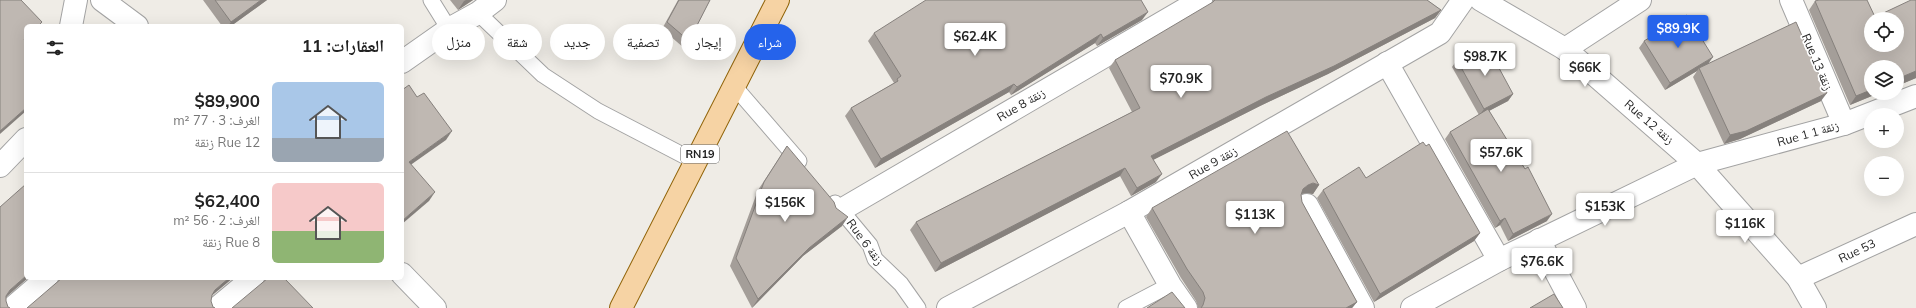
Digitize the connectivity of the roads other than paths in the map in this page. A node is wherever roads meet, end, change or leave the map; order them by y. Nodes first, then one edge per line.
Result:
1 (76, 0) edge
2 (431, 0) edge
3 (778, 0) edge
4 (1201, 0) edge
5 (1463, 0) edge
6 (1481, 0) edge
7 (1640, 0) edge
8 (1791, 0) edge
9 (117, 4) edge
10 (486, 6) edge
11 (71, 24) edge
12 (135, 24) edge
13 (446, 24) edge
14 (457, 24) edge
15 (432, 41) edge
16 (1565, 49) junction
17 (404, 61) edge
18 (1387, 63) junction
19 (734, 86) junction
20 (1916, 96) edge
21 (1844, 124) junction
22 (24, 141) edge
23 (696, 162) junction
24 (1697, 164) junction
25 (0, 166) edge
26 (810, 174) edge
27 (825, 192) edge
28 (1307, 205) dead end
29 (841, 210) junction
30 (1129, 212) junction
31 (1916, 224) edge
32 (1539, 240) junction
33 (1499, 260) junction
34 (404, 276) edge
35 (1798, 278) junction
36 (45, 280) edge
37 (251, 280) edge
38 (1170, 284) junction
39 (429, 306) edge
40 (12, 308) edge
41 (217, 308) edge
42 (621, 308) edge
43 (918, 308) edge
44 (948, 308) edge
45 (1126, 308) edge
46 (1186, 308) edge
47 (1363, 308) edge
48 (1412, 308) edge
49 (1575, 308) edge
50 (1815, 308) edge

1 - 11 street
2 - 13 lane
3 - 19 main road, RN19
4 - 29 street, Rue 8 زنقة
5 - 18 street, Rue 9 زنقة
6 - 16 street, Rue 12 زنقة
7 - 16 street
8 - 21 street, Rue 13 زنقة
9 - 12 street
10 - 14 street
10 - 23 lane
15 - 17 street
16 - 24 street, Rue 12 زنقة
18 - 30 street, Rue 9 زنقة
18 - 33 street
19 - 23 main road, RN19
19 - 26 lane
20 - 21 street, Rue 1 زنقة 1
21 - 24 street, Rue 1 زنقة 1
22 - 25 street
23 - 42 main road, RN19
24 - 32 street, Rue 1 زنقة 1
24 - 35 street, Rue 12 زنقة
27 - 29 lane, Rue 6 زنقة
28 - 47 street
29 - 43 lane, Rue 6 زنقة
30 - 38 street
30 - 44 street, Rue 9 زنقة
31 - 35 street, Rue 53
32 - 33 street, Rue 1 زنقة 1
32 - 49 street
33 - 48 street
34 - 39 street
35 - 50 street, Rue 12 زنقة
36 - 40 street
37 - 41 street
38 - 45 lane
38 - 46 street

